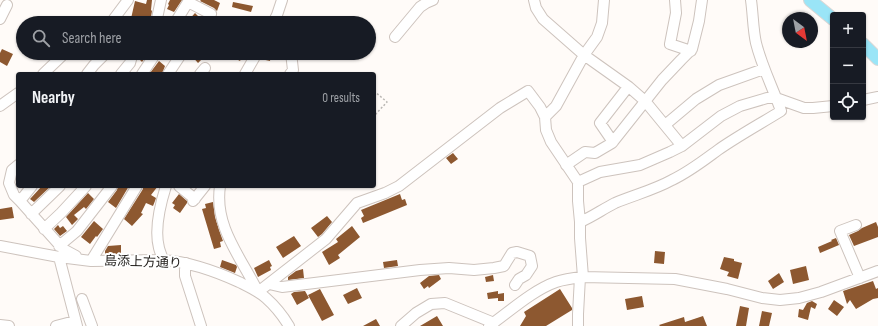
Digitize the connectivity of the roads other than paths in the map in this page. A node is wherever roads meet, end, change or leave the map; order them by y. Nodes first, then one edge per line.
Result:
1 (128, 0) edge
2 (162, 0) edge
3 (432, 0) edge
4 (534, 0) edge
5 (604, 0) edge
6 (675, 0) edge
7 (702, 0) edge
8 (751, 0) edge
9 (810, 0) edge
10 (189, 1) edge
11 (285, 1) edge
12 (7, 5) dead end
13 (116, 16) edge
14 (158, 16) edge
15 (179, 16) edge
16 (210, 16) edge
17 (277, 16) edge
18 (830, 17) edge
19 (0, 19) edge
20 (395, 37) dead end
21 (866, 47) edge
22 (691, 51) junction
23 (584, 55) junction
24 (878, 59) edge
25 (59, 60) edge
26 (99, 60) edge
27 (130, 60) edge
28 (134, 60) edge
29 (152, 60) edge
30 (177, 60) edge
31 (252, 60) edge
32 (292, 60) edge
33 (764, 69) junction
34 (46, 72) edge
35 (89, 72) edge
36 (122, 72) edge
37 (142, 72) edge
38 (144, 72) edge
39 (169, 72) edge
40 (246, 72) edge
41 (292, 72) edge
42 (628, 87) junction
43 (16, 95) edge
44 (878, 97) edge
45 (776, 98) junction
46 (866, 99) edge
47 (645, 101) junction
48 (2, 102) edge
49 (830, 106) edge
50 (545, 118) junction
51 (665, 125) junction
52 (613, 142) junction
53 (682, 146) junction
54 (566, 165) junction
55 (16, 167) edge
56 (578, 182) junction
57 (30, 188) edge
58 (58, 188) edge
59 (84, 188) edge
60 (110, 188) edge
61 (136, 188) edge
62 (165, 188) edge
63 (181, 188) edge
64 (203, 188) edge
65 (220, 188) edge
66 (20, 201) junction
67 (31, 214) junction
68 (580, 222) junction
69 (856, 225) dead end
70 (44, 229) junction
71 (0, 246) edge
72 (59, 246) junction
73 (58, 257) junction
74 (87, 260) junction
75 (163, 260) junction
76 (186, 263) junction
77 (878, 271) edge
78 (582, 277) junction
79 (860, 278) junction
80 (268, 284) junction
81 (515, 285) dead end
82 (258, 292) junction
83 (82, 299) dead end
84 (76, 323) edge
85 (497, 323) edge
86 (0, 325) edge
87 (9, 326) edge
88 (56, 326) edge
89 (91, 326) edge
90 (201, 326) edge
91 (289, 326) edge
92 (401, 326) edge
93 (578, 326) edge

1 - 13 street
2 - 14 street
3 - 20 street
4 - 23 street
5 - 23 street
6 - 22 street
7 - 22 street
8 - 33 street
9 - 18 main road
10 - 15 street
10 - 16 street
11 - 17 street
12 - 19 street
21 - 24 main road
22 - 47 street
23 - 42 street
23 - 50 street
25 - 34 street
26 - 35 street
27 - 36 street
28 - 37 street
29 - 38 street
30 - 39 street
31 - 40 street
32 - 41 street
33 - 45 street
33 - 51 street
42 - 47 street
42 - 52 street
43 - 48 street
44 - 46 street
45 - 49 street
45 - 53 street
45 - 68 street
47 - 51 street
47 - 52 street
50 - 54 street
50 - 80 street
51 - 53 street
52 - 54 street
53 - 56 street
54 - 56 street
55 - 66 street
56 - 68 street
57 - 66 street
58 - 67 street
59 - 70 street
60 - 72 street
61 - 74 street
62 - 75 street
63 - 64 street
65 - 82 street
66 - 67 street
67 - 70 street
68 - 78 street
69 - 79 street
70 - 72 street
71 - 73 street, 島添上方通り
72 - 74 street
73 - 74 street, 島添上方通り
73 - 84 street
74 - 75 street, 島添上方通り
75 - 76 street, 島添上方通り
76 - 82 street, 島添上方通り
76 - 90 street
77 - 79 street
78 - 79 street
78 - 85 street
78 - 93 street
80 - 81 street
80 - 82 street
82 - 91 street, 島添上方通り
83 - 89 street
84 - 88 street
85 - 92 street
86 - 87 street

